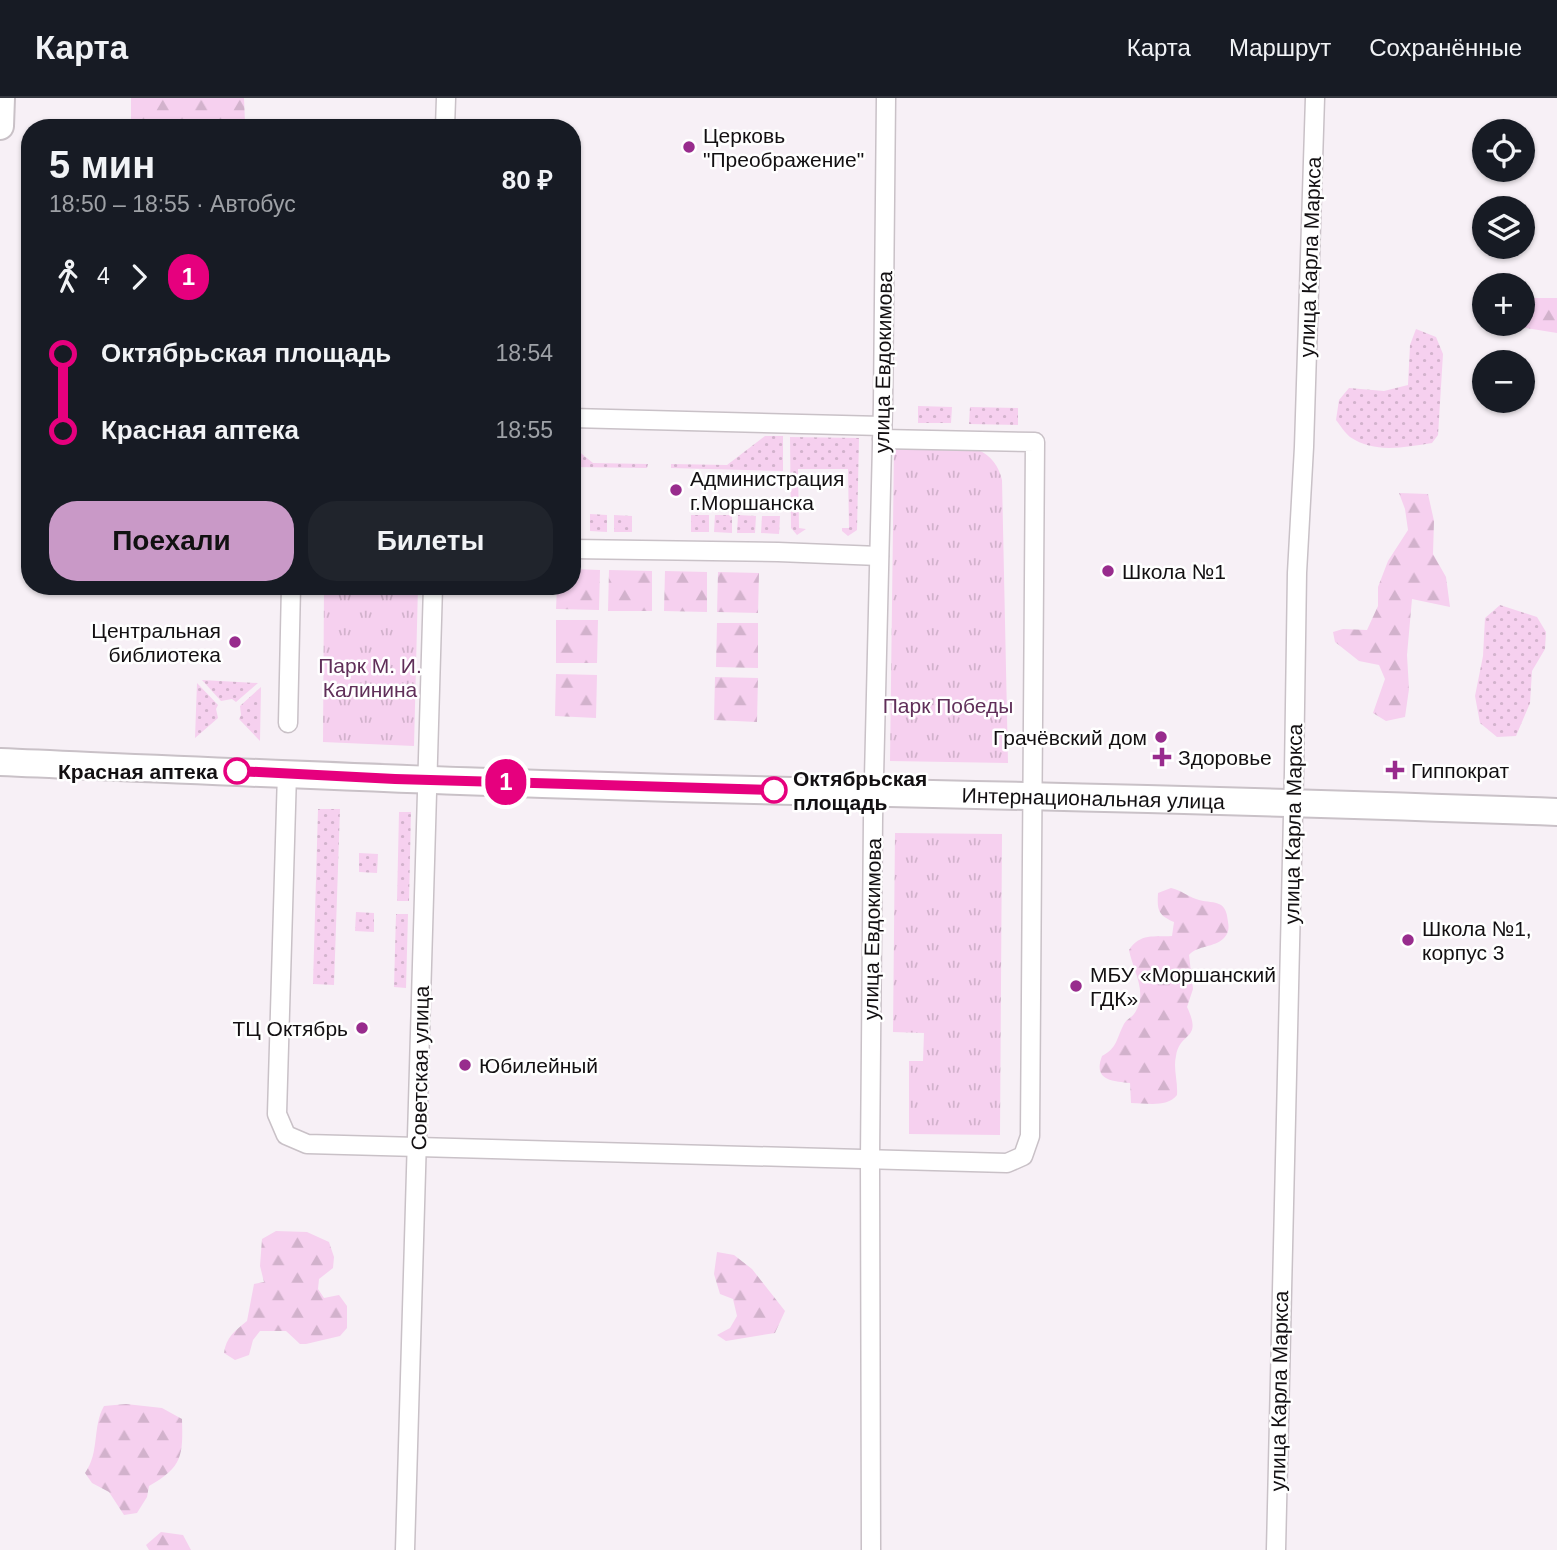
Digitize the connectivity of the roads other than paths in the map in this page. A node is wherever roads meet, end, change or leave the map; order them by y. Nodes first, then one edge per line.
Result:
1 (1, 98) edge
2 (446, 98) edge
3 (886, 98) edge
4 (1315, 98) edge
5 (445, 119) edge
6 (0, 126) edge
7 (581, 418) edge
8 (882, 432) junction
9 (581, 549) edge
10 (879, 556) junction
11 (291, 595) edge
12 (433, 595) edge
13 (288, 723) dead end
14 (0, 762) edge
15 (287, 773) junction
16 (428, 779) junction
17 (874, 792) junction
18 (1033, 796) junction
19 (1294, 802) junction
20 (1557, 813) edge
21 (418, 1147) junction
22 (870, 1159) junction
23 (405, 1550) edge
24 (871, 1550) edge
25 (1276, 1550) edge

1 - 6 street
2 - 5 street
3 - 8 street, улица Евдокимова
4 - 19 street, улица Карла Маркса
7 - 8 street
8 - 10 street, улица Евдокимова
8 - 18 street
9 - 10 street
10 - 17 street, улица Евдокимова
11 - 13 street
12 - 16 street, Советская улица
14 - 15 street, Интернациональная улица
15 - 16 street, Интернациональная улица
15 - 21 street
16 - 17 street, Интернациональная улица
16 - 21 street, Советская улица
17 - 18 street, Интернациональная улица
17 - 22 street, улица Евдокимова
18 - 19 street, Интернациональная улица
18 - 22 street
19 - 20 street, Интернациональная улица
19 - 25 street, улица Карла Маркса
21 - 22 street
21 - 23 street, Советская улица
22 - 24 street, улица Евдокимова

